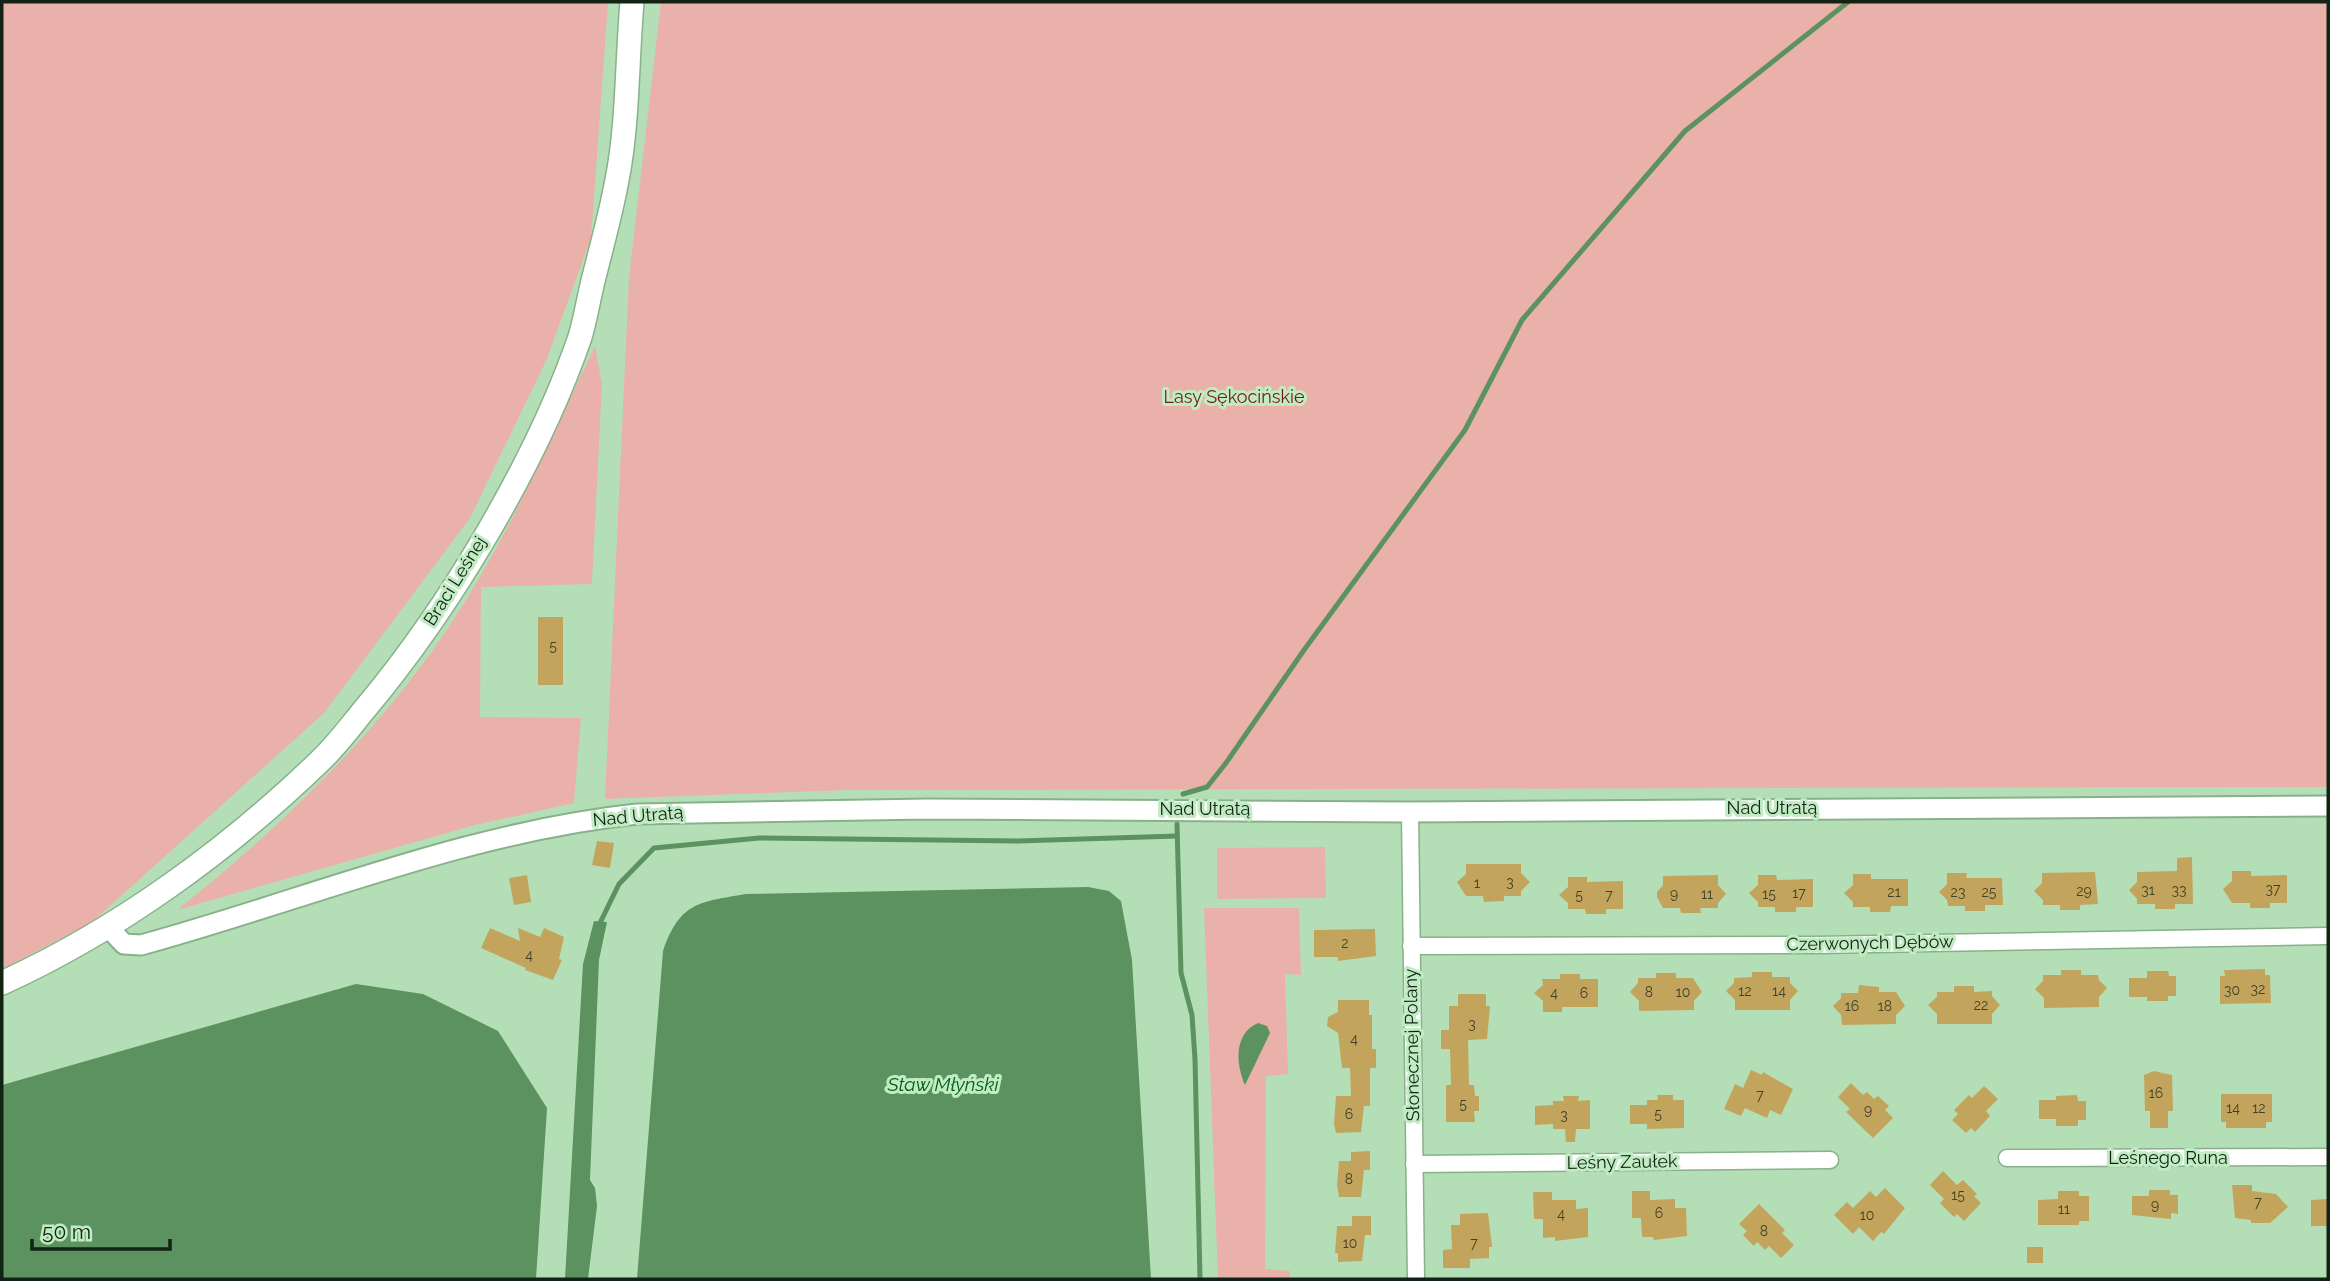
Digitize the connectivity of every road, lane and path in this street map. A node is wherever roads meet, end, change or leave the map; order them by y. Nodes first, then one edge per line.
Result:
1 (632, 2) edge
2 (2328, 806) edge
3 (1410, 812) junction
4 (107, 927) junction
5 (2328, 936) edge
6 (1411, 946) junction
7 (2, 983) edge
8 (2328, 1157) edge
9 (2007, 1158) dead end
10 (1830, 1160) dead end
11 (1414, 1164) junction
12 (1416, 1279) edge

1 - 4 main road, Braci Leśnej
2 - 3 street, Nad Utratą
3 - 4 street, Nad Utratą
3 - 6 street, Słonecznej Polany
4 - 7 main road, Braci Leśnej
5 - 6 street, Czerwonych Dębów
6 - 11 street, Słonecznej Polany
8 - 9 street, Leśnego Runa
10 - 11 street, Leśny Zaułek
11 - 12 street, Słonecznej Polany

